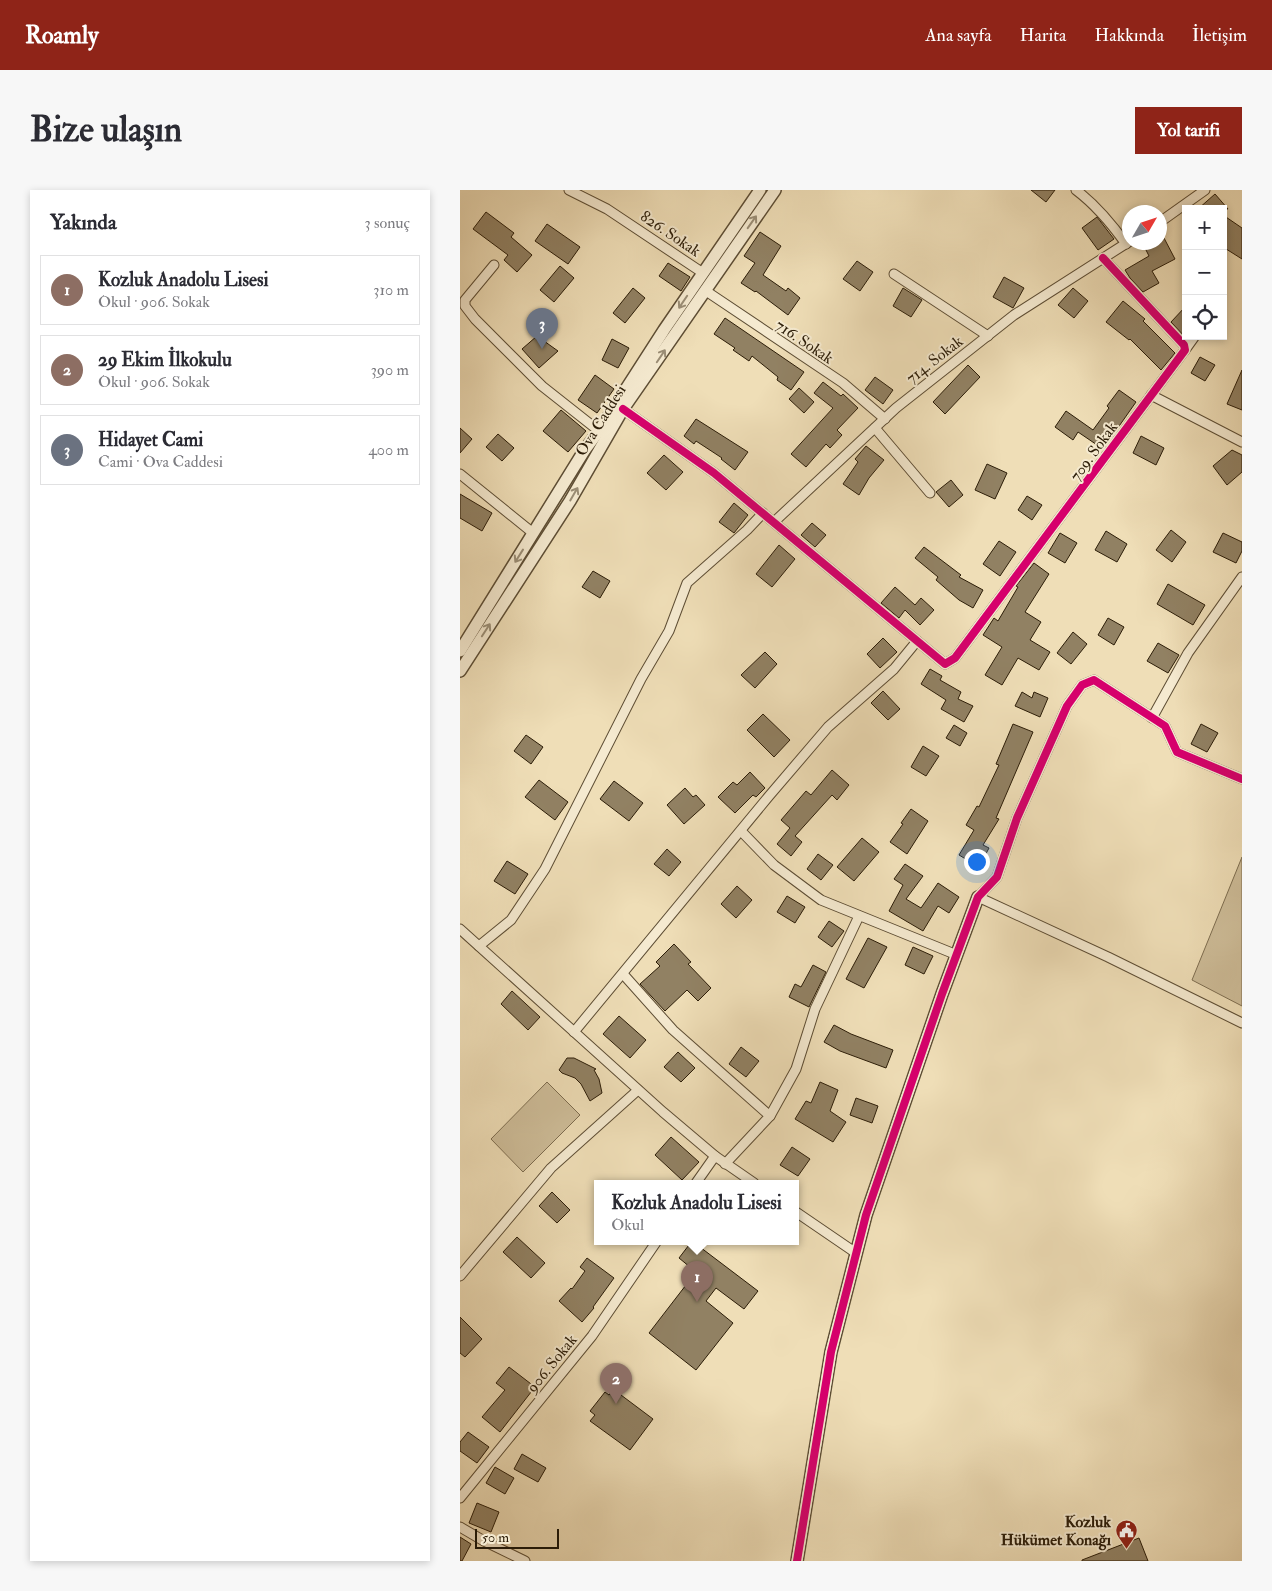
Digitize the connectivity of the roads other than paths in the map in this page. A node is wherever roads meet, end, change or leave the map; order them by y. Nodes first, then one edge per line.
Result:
1 (569, 190) edge
2 (760, 190) edge
3 (775, 190) edge
4 (1076, 190) edge
5 (1205, 190) edge
6 (1167, 217) edge
7 (1122, 235) edge
8 (1122, 246) edge
9 (1103, 258) junction
10 (494, 266) dead end
11 (703, 273) junction
12 (894, 274) dead end
13 (706, 291) junction
14 (988, 336) junction
15 (1192, 340) edge
16 (1185, 350) junction
17 (1151, 395) junction
18 (623, 409) junction
19 (885, 419) junction
20 (875, 428) junction
21 (599, 431) junction
22 (1242, 442) edge
23 (460, 474) edge
24 (930, 493) dead end
25 (762, 513) junction
26 (774, 522) junction
27 (533, 533) junction
28 (1242, 578) edge
29 (917, 641) junction
30 (460, 651) edge
31 (460, 671) edge
32 (1152, 718) junction
33 (1242, 779) edge
34 (741, 831) junction
35 (978, 897) junction
36 (859, 916) junction
37 (460, 929) edge
38 (479, 946) junction
39 (957, 955) junction
40 (623, 974) junction
41 (1242, 1023) edge
42 (574, 1032) junction
43 (638, 1090) junction
44 (770, 1116) junction
45 (715, 1156) junction
46 (725, 1164) junction
47 (698, 1180) edge
48 (749, 1180) edge
49 (799, 1214) edge
50 (654, 1245) edge
51 (856, 1253) junction
52 (460, 1276) edge
53 (460, 1498) edge
54 (460, 1527) edge
55 (525, 1561) edge
56 (797, 1561) edge

1 - 11 street, 826. Sokak
2 - 11 street, Ova Caddesi
13 -> 3 street, Ova Caddesi
4 - 7 street
5 - 6 street
8 - 9 street, 714. Sokak
9 - 14 street, 714. Sokak
9 - 16 street
10 - 21 street
11 -> 21 street, Ova Caddesi
12 - 14 street
18 -> 13 street, Ova Caddesi
13 - 19 street, 716. Sokak
14 - 19 street, 714. Sokak
15 - 16 street, 709. Sokak
16 - 17 street, 709. Sokak
17 - 22 street
17 - 29 street, 709. Sokak
18 - 25 street
31 -> 18 street, Ova Caddesi
19 - 20 street, 714. Sokak
20 - 24 street
20 - 26 street, 714. Sokak
21 - 27 street, Ova Caddesi
23 - 27 street
25 - 26 street
25 - 38 street
26 - 29 street
27 -> 30 street, Ova Caddesi
28 - 32 street
29 - 34 street
32 - 33 street
32 - 35 street
34 - 36 street
34 - 40 street
35 - 39 street
35 - 41 street
36 - 39 street
36 - 44 street
37 - 38 street
38 - 42 street
39 - 51 street
40 - 42 street
40 - 44 street
42 - 43 street
43 - 45 street
43 - 52 street
44 - 46 street
45 - 46 street
45 - 47 street
46 - 48 street
49 - 51 street
50 - 53 street, 906. Sokak
51 - 56 street
54 - 55 street

